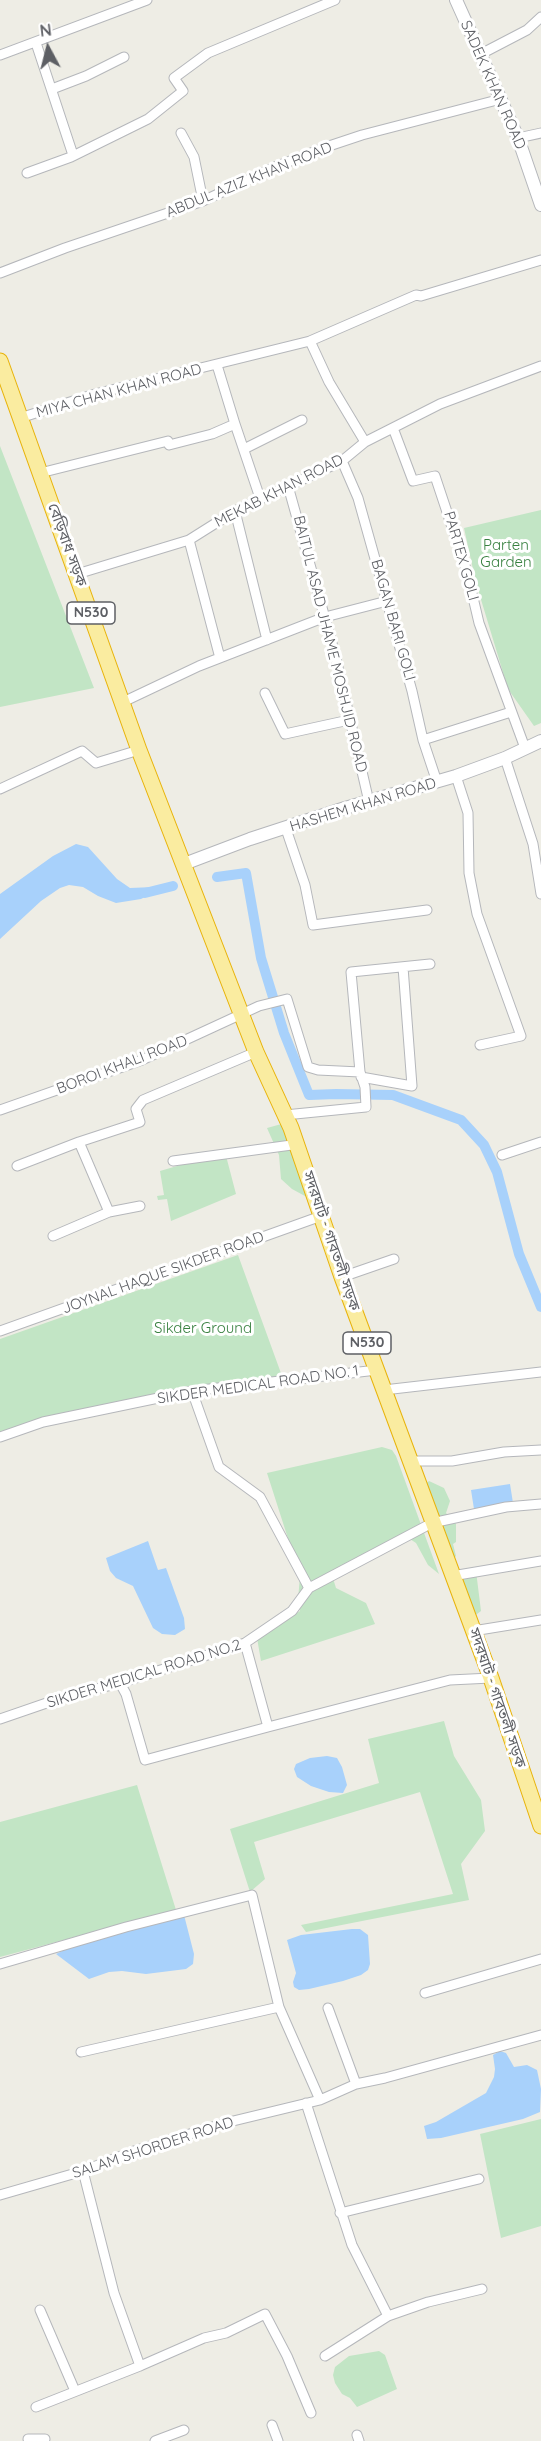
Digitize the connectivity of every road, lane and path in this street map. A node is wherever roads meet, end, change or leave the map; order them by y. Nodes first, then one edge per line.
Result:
1 (147, 0) edge
2 (335, 0) edge
3 (456, 0) edge
4 (117, 5) edge
5 (541, 17) edge
6 (36, 43) junction
7 (0, 55) edge
8 (479, 55) junction
9 (124, 57) dead end
10 (52, 89) junction
11 (501, 99) junction
12 (181, 133) dead end
13 (541, 133) edge
14 (518, 138) junction
15 (73, 155) junction
16 (27, 173) dead end
17 (203, 201) junction
18 (541, 205) edge
19 (541, 260) edge
20 (0, 273) edge
21 (310, 341) junction
22 (0, 361) edge
23 (217, 365) junction
24 (541, 366) edge
25 (20, 418) junction
26 (302, 420) dead end
27 (235, 424) junction
28 (393, 428) junction
29 (365, 442) junction
30 (244, 449) junction
31 (342, 461) junction
32 (40, 473) junction
33 (288, 486) junction
34 (260, 498) junction
35 (235, 511) junction
36 (189, 540) junction
37 (77, 574) junction
38 (387, 601) junction
39 (325, 617) junction
40 (267, 640) junction
41 (220, 658) junction
42 (265, 693) dead end
43 (123, 702) junction
44 (511, 712) junction
45 (349, 720) junction
46 (423, 740) junction
47 (541, 741) edge
48 (525, 748) junction
49 (139, 750) junction
50 (506, 758) junction
51 (456, 776) junction
52 (436, 782) junction
53 (0, 789) edge
54 (369, 802) junction
55 (286, 829) junction
56 (183, 864) junction
57 (541, 894) edge
58 (427, 910) dead end
59 (430, 964) dead end
60 (403, 967) junction
61 (243, 1015) junction
62 (480, 1045) dead end
63 (256, 1052) junction
64 (361, 1075) junction
65 (0, 1110) edge
66 (285, 1115) junction
67 (79, 1142) junction
68 (541, 1142) edge
69 (298, 1144) junction
70 (502, 1155) dead end
71 (174, 1161) dead end
72 (17, 1166) dead end
73 (141, 1206) dead end
74 (109, 1212) junction
75 (324, 1215) junction
76 (53, 1236) dead end
77 (394, 1258) dead end
78 (342, 1277) junction
79 (0, 1331) edge
80 (377, 1370) junction
81 (541, 1372) edge
82 (384, 1390) junction
83 (192, 1391) junction
84 (0, 1437) edge
85 (541, 1450) edge
86 (410, 1461) junction
87 (541, 1504) edge
88 (432, 1523) junction
89 (541, 1561) edge
90 (452, 1576) junction
91 (309, 1588) junction
92 (541, 1620) edge
93 (473, 1631) junction
94 (245, 1643) junction
95 (491, 1678) junction
96 (120, 1683) junction
97 (0, 1719) edge
98 (268, 1727) junction
99 (541, 1826) edge
100 (541, 1959) edge
101 (0, 1964) edge
102 (425, 1992) dead end
103 (279, 2007) junction
104 (328, 2008) dead end
105 (541, 2035) edge
106 (81, 2052) dead end
107 (356, 2084) junction
108 (320, 2100) junction
109 (306, 2103) junction
110 (83, 2170) junction
111 (479, 2179) dead end
112 (0, 2195) edge
113 (340, 2213) junction
114 (482, 2289) dead end
115 (40, 2310) dead end
116 (388, 2316) junction
117 (325, 2356) dead end
118 (140, 2366) junction
119 (75, 2391) junction
120 (36, 2407) dead end
121 (311, 2413) dead end
122 (272, 2425) dead end
123 (184, 2430) dead end
124 (45, 2439) dead end
125 (26, 2440) edge
126 (155, 2441) edge
127 (278, 2441) edge

1 - 4 street
2 - 15 street
3 - 8 street, SADEK KHAN ROAD
4 - 6 street
5 - 8 street
6 - 7 street
6 - 10 street
8 - 11 street, SADEK KHAN ROAD
9 - 10 street
10 - 15 street
11 - 14 street, SADEK KHAN ROAD
11 - 17 street, ABDUL AZIZ KHAN ROAD
12 - 17 street
13 - 14 street
14 - 18 street, SADEK KHAN ROAD
15 - 16 street
17 - 20 street, ABDUL AZIZ KHAN ROAD
19 - 21 street, MIYA CHAN KHAN ROAD
21 - 23 street, MIYA CHAN KHAN ROAD
21 - 29 street
22 - 25 highway, বেড়িবাধ সড়ক / N530
23 - 25 street, MIYA CHAN KHAN ROAD
23 - 27 street
24 - 28 street, MEKAB KHAN ROAD
25 - 32 highway, বেড়িবাধ সড়ক / N530
26 - 30 street
27 - 30 street
27 - 32 street
28 - 29 street, MEKAB KHAN ROAD
28 - 44 street, PARTEX GOLI
29 - 31 street, MEKAB KHAN ROAD
30 - 34 street
31 - 33 street, MEKAB KHAN ROAD
31 - 38 street, BAGAN BARI GOLI
32 - 37 highway, বেড়িবাধ সড়ক / N530
33 - 34 street, MEKAB KHAN ROAD
33 - 39 street, BAITUL ASAD JHAME MOSHJID ROAD
34 - 35 street, MEKAB KHAN ROAD
35 - 36 street, MEKAB KHAN ROAD
35 - 40 street
36 - 37 street, MEKAB KHAN ROAD
36 - 41 street
37 - 43 highway, বেড়িবাধ সড়ক / N530
38 - 39 street
38 - 46 street, BAGAN BARI GOLI
39 - 40 street
39 - 45 street, BAITUL ASAD JHAME MOSHJID ROAD
40 - 41 street
41 - 43 street
42 - 45 street
43 - 49 highway, বেড়িবাধ সড়ক / N530
44 - 46 street
44 - 48 street, PARTEX GOLI
45 - 54 street, BAITUL ASAD JHAME MOSHJID ROAD
46 - 52 street, BAGAN BARI GOLI
47 - 48 street, HASHEM KHAN ROAD
48 - 50 street, HASHEM KHAN ROAD
49 - 53 street
49 - 56 highway, বেড়িবাধ সড়ক / N530
50 - 51 street, HASHEM KHAN ROAD
50 - 57 street
51 - 52 street, HASHEM KHAN ROAD
51 - 62 street
52 - 54 street, HASHEM KHAN ROAD
54 - 55 street, HASHEM KHAN ROAD
55 - 56 street, HASHEM KHAN ROAD
55 - 58 street
56 - 61 highway, সদরঘাট - গাবতলী সড়ক / N530
59 - 60 street
60 - 64 street
60 - 64 street
61 - 63 highway, সদরঘাট - গাবতলী সড়ক / N530
61 - 64 street, BOROI KHALI ROAD
61 - 65 street, BOROI KHALI ROAD
63 - 66 highway, সদরঘাট - গাবতলী সড়ক / N530
63 - 67 street
64 - 66 street
66 - 69 highway, সদরঘাট - গাবতলী সড়ক / N530
67 - 72 street
67 - 74 street
68 - 70 street
69 - 71 street
69 - 75 highway, সদরঘাট - গাবতলী সড়ক / N530
73 - 74 street
74 - 76 street
75 - 78 highway, সদরঘাট - গাবতলী সড়ক / N530
75 - 79 street, JOYNAL HAQUE SIKDER ROAD
77 - 78 street
78 - 80 highway, সদরঘাট - গাবতলী সড়ক / N530
80 - 82 highway, সদরঘাট - গাবতলী সড়ক / N530
80 - 83 street, SIKDER MEDICAL ROAD NO. 1
81 - 82 street
82 - 86 highway, সদরঘাট - গাবতলী সড়ক / N530
83 - 84 street, SIKDER MEDICAL ROAD NO. 1
83 - 91 street
85 - 86 street
86 - 88 highway, সদরঘাট - গাবতলী সড়ক / N530
87 - 88 street, SIKDER MEDICAL ROAD NO.2
88 - 90 highway, সদরঘাট - গাবতলী সড়ক / N530
88 - 91 street, SIKDER MEDICAL ROAD NO.2
89 - 90 street
90 - 93 highway, সদরঘাট - গাবতলী সড়ক / N530
91 - 94 street, SIKDER MEDICAL ROAD NO.2
92 - 93 street
93 - 95 highway, সদরঘাট - গাবতলী সড়ক / N530
94 - 96 street, SIKDER MEDICAL ROAD NO.2
94 - 98 street
95 - 98 street
95 - 99 highway, সদরঘাট - গাবতলী সড়ক / N530
96 - 97 street, SIKDER MEDICAL ROAD NO.2
96 - 98 street
100 - 102 street
101 - 103 street
103 - 106 street
103 - 108 street
104 - 107 street
105 - 107 street, SALAM SHORDER ROAD
107 - 108 street, SALAM SHORDER ROAD
108 - 109 street, SALAM SHORDER ROAD
109 - 110 street, SALAM SHORDER ROAD
109 - 113 street
110 - 112 street, SALAM SHORDER ROAD
110 - 118 street
111 - 113 street
113 - 116 street
114 - 116 street
115 - 119 street
116 - 117 street
118 - 119 street
118 - 121 street
119 - 120 street
122 - 127 street
123 - 126 street
124 - 125 street

